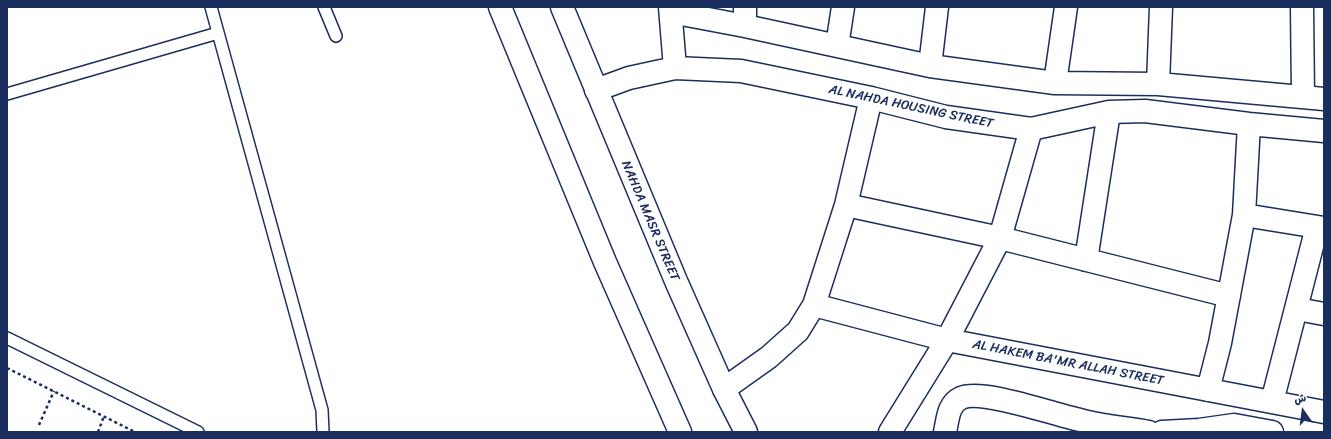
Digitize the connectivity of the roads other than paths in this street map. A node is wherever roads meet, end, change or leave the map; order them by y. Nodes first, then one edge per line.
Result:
1 (211, 7) edge
2 (324, 7) edge
3 (500, 7) edge
4 (562, 7) edge
5 (843, 7) edge
6 (937, 7) edge
7 (1066, 7) edge
8 (1161, 7) edge
9 (1302, 7) edge
10 (671, 10) edge
11 (745, 17) edge
12 (218, 33) junction
13 (336, 36) dead end
14 (837, 46) junction
15 (930, 66) junction
16 (675, 68) junction
17 (1054, 83) junction
18 (1158, 84) junction
19 (596, 90) junction
20 (7, 94) edge
21 (1303, 96) junction
22 (870, 98) junction
23 (1324, 98) edge
24 (1109, 112) junction
25 (1249, 124) junction
26 (1031, 129) junction
27 (1324, 131) edge
28 (846, 206) junction
29 (1244, 215) junction
30 (1321, 228) edge
31 (1000, 238) junction
32 (1086, 260) junction
33 (1229, 296) junction
34 (814, 305) junction
35 (1297, 309) junction
36 (1324, 314) edge
37 (7, 338) edge
38 (947, 340) junction
39 (724, 389) junction
40 (1208, 390) junction
41 (1272, 402) junction
42 (1324, 412) edge
43 (1079, 426) edge
44 (198, 432) edge
45 (323, 432) edge
46 (680, 432) edge
47 (746, 432) edge
48 (890, 432) edge
49 (945, 432) edge
50 (1149, 432) edge
51 (1162, 432) edge
52 (1272, 432) edge

1 - 12 lane
2 - 13 lane
3 - 46 street
4 - 19 street, NAHDA MASR STREET
5 - 14 street
6 - 15 street
7 - 17 street
8 - 18 street
9 - 21 street
10 - 11 street
10 - 16 street
11 - 14 street
12 - 20 lane
12 - 45 lane
14 - 15 street
15 - 17 street
16 - 19 street, AL NAHDA HOUSING STREET
16 - 22 street, AL NAHDA HOUSING STREET
17 - 18 street
18 - 21 street
19 - 39 street, NAHDA MASR STREET
21 - 23 street
22 - 26 street, AL NAHDA HOUSING STREET
22 - 28 street
24 - 25 street, AL NAHDA HOUSING STREET
24 - 26 street, AL NAHDA HOUSING STREET
24 - 32 street
25 - 27 street, AL NAHDA HOUSING STREET
25 - 29 street
26 - 31 street
28 - 31 street
28 - 34 street
29 - 30 street
29 - 33 street
30 - 35 street
31 - 32 street
31 - 38 street
32 - 33 street
33 - 40 street
34 - 38 street, AL HAKEM BA'MR ALLAH STREET
34 - 39 street
35 - 36 street
35 - 41 street
37 - 44 lane
38 - 40 street, AL HAKEM BA'MR ALLAH STREET
38 - 48 street
39 - 47 street, NAHDA MASR STREET
40 - 41 street, AL HAKEM BA'MR ALLAH STREET
41 - 42 street, AL HAKEM BA'MR ALLAH STREET
43 - 49 street
43 - 50 street
51 - 52 street

